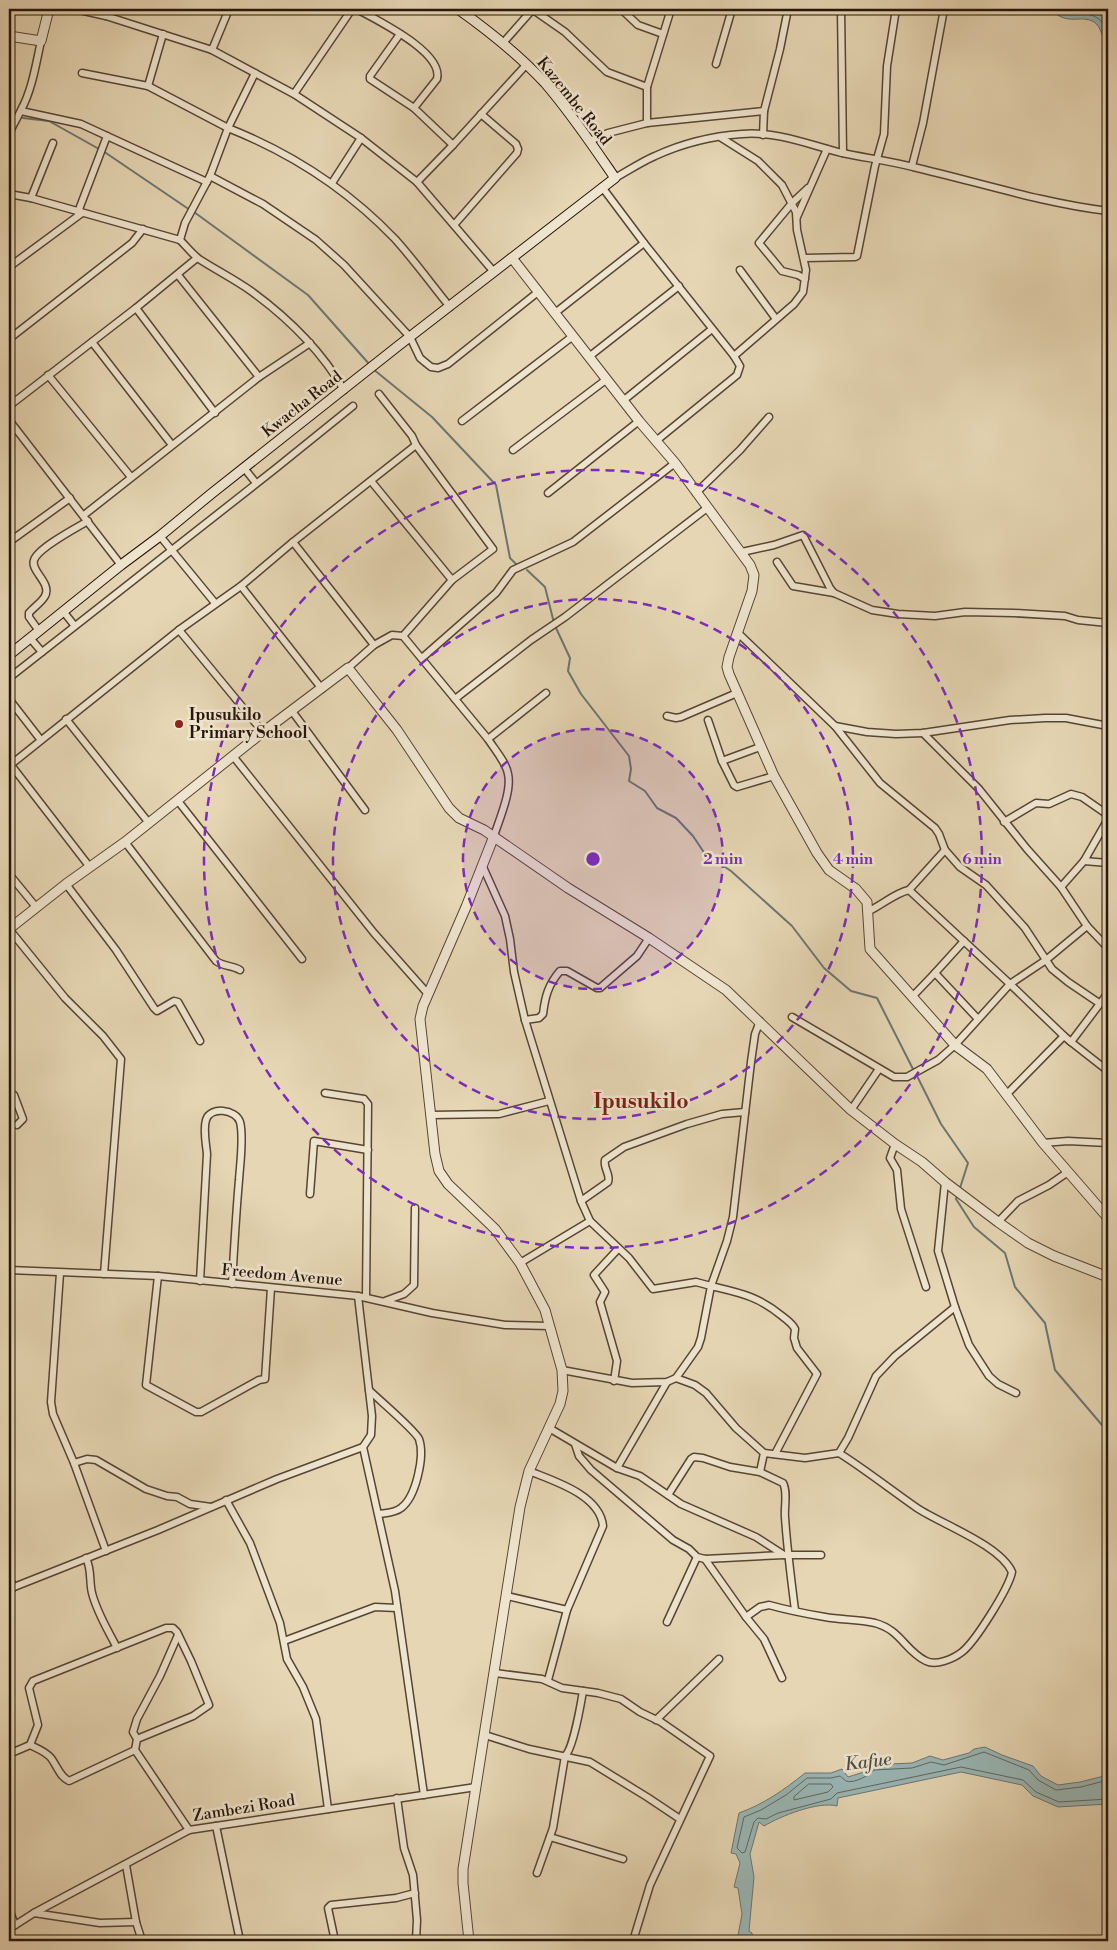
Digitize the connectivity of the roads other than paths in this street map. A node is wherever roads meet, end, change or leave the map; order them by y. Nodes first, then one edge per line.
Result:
1 (49, 9) edge
2 (75, 9) edge
3 (108, 9) edge
4 (229, 9) edge
5 (352, 9) edge
6 (357, 9) edge
7 (460, 9) edge
8 (532, 9) edge
9 (621, 9) edge
10 (671, 9) edge
11 (732, 9) edge
12 (788, 9) edge
13 (841, 9) edge
14 (896, 9) edge
15 (944, 9) edge
16 (106, 16) junction
17 (163, 34) junction
18 (400, 34) junction
19 (663, 34) junction
20 (9, 36) edge
21 (41, 41) junction
22 (503, 43) junction
23 (212, 50) junction
24 (716, 64) dead end
25 (526, 65) junction
26 (82, 73) dead end
27 (255, 73) junction
28 (148, 86) junction
29 (647, 87) junction
30 (294, 94) junction
31 (414, 108) junction
32 (764, 110) junction
33 (19, 113) junction
34 (481, 114) junction
35 (647, 124) junction
36 (228, 128) junction
37 (9, 135) edge
38 (763, 135) junction
39 (107, 136) junction
40 (720, 137) junction
41 (360, 138) junction
42 (590, 141) junction
43 (53, 142) dead end
44 (453, 145) junction
45 (827, 149) junction
46 (843, 153) junction
47 (877, 159) junction
48 (912, 166) junction
49 (615, 178) junction
50 (208, 179) junction
51 (417, 182) junction
52 (332, 183) junction
53 (602, 188) junction
54 (808, 188) junction
55 (9, 194) edge
56 (31, 198) junction
57 (792, 204) junction
58 (1108, 212) edge
59 (80, 213) junction
60 (797, 218) junction
61 (454, 225) junction
62 (143, 229) junction
63 (180, 240) junction
64 (644, 243) junction
65 (197, 258) junction
66 (512, 258) junction
67 (805, 258) junction
68 (9, 267) edge
69 (740, 270) dead end
70 (494, 272) junction
71 (178, 275) junction
72 (805, 279) junction
73 (679, 286) junction
74 (538, 292) junction
75 (450, 307) junction
76 (136, 308) junction
77 (555, 313) junction
78 (776, 319) junction
79 (712, 329) junction
80 (573, 336) junction
81 (410, 338) junction
82 (9, 339) edge
83 (92, 342) junction
84 (310, 343) junction
85 (590, 356) junction
86 (734, 356) junction
87 (48, 375) junction
88 (259, 377) junction
89 (607, 379) junction
90 (344, 390) junction
91 (379, 394) dead end
92 (624, 400) junction
93 (9, 406) edge
94 (353, 406) dead end
95 (214, 413) junction
96 (769, 417) dead end
97 (9, 420) edge
98 (462, 421) dead end
99 (640, 421) junction
100 (656, 441) junction
101 (172, 445) junction
102 (416, 445) junction
103 (513, 450) dead end
104 (675, 463) junction
105 (244, 468) junction
106 (131, 477) junction
107 (371, 481) junction
108 (256, 483) junction
109 (548, 493) dead end
110 (696, 493) junction
111 (70, 498) junction
112 (707, 508) junction
113 (86, 518) junction
114 (160, 536) junction
115 (9, 542) edge
116 (293, 542) junction
117 (172, 549) junction
118 (742, 552) junction
119 (777, 562) dead end
120 (121, 565) junction
121 (452, 580) junction
122 (241, 586) junction
123 (834, 593) junction
124 (215, 603) junction
125 (63, 611) junction
126 (1108, 623) edge
127 (74, 625) junction
128 (179, 630) junction
129 (39, 631) junction
130 (738, 633) junction
131 (403, 636) junction
132 (30, 638) junction
133 (374, 645) junction
134 (42, 652) junction
135 (9, 654) edge
136 (422, 658) junction
137 (348, 668) junction
138 (9, 678) edge
139 (322, 689) junction
140 (546, 693) dead end
141 (737, 693) junction
142 (456, 698) junction
143 (9, 699) edge
144 (292, 711) junction
145 (667, 716) dead end
146 (66, 719) junction
147 (708, 720) dead end
148 (835, 726) junction
149 (1108, 726) edge
150 (263, 732) junction
151 (923, 733) junction
152 (488, 739) junction
153 (40, 740) junction
154 (760, 747) junction
155 (233, 756) junction
156 (722, 761) junction
157 (10, 765) edge
158 (774, 776) junction
159 (178, 800) junction
160 (365, 810) dead end
161 (1108, 815) edge
162 (1108, 819) edge
163 (1004, 822) junction
164 (148, 823) junction
165 (494, 836) junction
166 (125, 842) junction
167 (945, 850) junction
168 (1084, 860) junction
169 (1108, 863) edge
170 (89, 866) junction
171 (482, 867) junction
172 (9, 874) edge
173 (66, 884) junction
174 (1061, 887) junction
175 (909, 890) junction
176 (36, 907) junction
177 (869, 911) junction
178 (1087, 926) junction
179 (9, 929) edge
180 (649, 938) junction
181 (964, 941) junction
182 (1108, 948) edge
183 (302, 959) dead end
184 (1046, 960) junction
185 (240, 970) dead end
186 (935, 973) junction
187 (1010, 984) junction
188 (1108, 993) edge
189 (428, 994) junction
190 (912, 997) junction
191 (1099, 1003) junction
192 (792, 1017) dead end
193 (978, 1019) junction
194 (525, 1020) junction
195 (760, 1021) junction
196 (1064, 1036) junction
197 (200, 1041) dead end
198 (1071, 1042) junction
199 (956, 1045) junction
200 (879, 1069) junction
201 (1108, 1070) edge
202 (325, 1093) dead end
203 (9, 1094) edge
204 (1007, 1094) junction
205 (549, 1101) junction
206 (851, 1110) junction
207 (745, 1112) junction
208 (431, 1114) junction
209 (17, 1125) dead end
210 (1043, 1143) junction
211 (1108, 1143) edge
212 (895, 1144) junction
213 (368, 1150) junction
214 (1068, 1172) junction
215 (945, 1182) junction
216 (310, 1194) dead end
217 (581, 1200) junction
218 (415, 1208) dead end
219 (1108, 1218) edge
220 (590, 1221) junction
221 (998, 1222) junction
222 (618, 1249) junction
223 (520, 1263) junction
224 (9, 1270) edge
225 (60, 1272) junction
226 (104, 1274) junction
227 (158, 1276) junction
228 (1108, 1277) edge
229 (200, 1281) junction
230 (232, 1284) junction
231 (711, 1286) junction
232 (926, 1287) dead end
233 (271, 1288) junction
234 (358, 1296) junction
235 (366, 1297) junction
236 (385, 1302) junction
237 (955, 1307) junction
238 (550, 1326) junction
239 (562, 1370) junction
240 (676, 1378) junction
241 (614, 1381) junction
242 (667, 1382) junction
243 (369, 1390) junction
244 (1016, 1393) dead end
245 (549, 1428) junction
246 (574, 1444) junction
247 (363, 1448) junction
248 (764, 1453) junction
249 (839, 1453) junction
250 (775, 1454) junction
251 (74, 1463) junction
252 (617, 1468) junction
253 (529, 1471) junction
254 (760, 1472) junction
255 (668, 1495) junction
256 (226, 1500) junction
257 (212, 1507) junction
258 (379, 1514) junction
259 (106, 1551) junction
260 (786, 1555) junction
261 (820, 1555) dead end
262 (697, 1557) junction
263 (86, 1558) junction
264 (705, 1559) junction
265 (9, 1575) edge
266 (11, 1589) edge
267 (507, 1596) junction
268 (397, 1608) junction
269 (568, 1610) junction
270 (795, 1610) junction
271 (746, 1617) junction
272 (667, 1622) dead end
273 (178, 1635) junction
274 (284, 1641) junction
275 (117, 1648) junction
276 (720, 1659) dead end
277 (495, 1673) junction
278 (782, 1678) dead end
279 (548, 1680) junction
280 (583, 1691) junction
281 (656, 1720) junction
282 (485, 1735) junction
283 (136, 1739) junction
284 (30, 1745) junction
285 (135, 1750) junction
286 (9, 1754) edge
287 (565, 1756) junction
288 (476, 1788) junction
289 (424, 1795) junction
290 (398, 1798) junction
291 (328, 1809) junction
292 (680, 1819) junction
293 (216, 1826) junction
294 (189, 1830) junction
295 (550, 1838) junction
296 (623, 1859) dead end
297 (126, 1865) junction
298 (537, 1874) dead end
299 (415, 1893) junction
300 (9, 1909) edge
301 (34, 1913) junction
302 (136, 1922) junction
303 (15, 1924) junction
304 (9, 1929) edge
305 (142, 1941) edge
306 (240, 1941) edge
307 (335, 1941) edge
308 (416, 1941) edge
309 (469, 1941) edge
310 (633, 1941) edge

1 - 21 street
2 - 16 street
3 - 16 street
4 - 23 street
5 - 30 street
6 - 18 street
7 - 22 street, Kazembe Road
8 - 22 street
8 - 29 street
9 - 19 street
10 - 19 street
11 - 24 street
12 - 32 street
13 - 46 street
14 - 47 street
15 - 48 street
16 - 17 street
17 - 23 street
17 - 28 street
18 - 31 street
18 - 31 street
19 - 29 street
20 - 21 street
21 - 33 street
22 - 25 street, Kazembe Road
23 - 27 street
25 - 34 street
25 - 42 street, Kazembe Road
26 - 28 street
27 - 30 street
27 - 36 street
28 - 36 street
29 - 35 street
30 - 41 street
31 - 44 street
32 - 35 street
32 - 38 street
33 - 37 street
33 - 39 street
34 - 44 street
34 - 61 street
35 - 42 street
36 - 50 street
36 - 52 street
38 - 40 street
38 - 45 street
39 - 50 street
39 - 59 street
40 - 49 street
40 - 57 street
41 - 51 street
41 - 52 street
42 - 49 street, Kazembe Road
43 - 56 street
44 - 51 street
45 - 46 street
45 - 54 street
46 - 47 street
47 - 48 street
47 - 67 street
48 - 58 street
49 - 53 street, Kwacha Road
50 - 63 street
50 - 81 street
51 - 61 street
52 - 75 street
53 - 64 street
53 - 66 street, Kwacha Road
54 - 57 street
54 - 60 street
55 - 56 street
56 - 59 street
57 - 60 street
57 - 72 street
59 - 62 street
59 - 68 street
60 - 67 street
61 - 70 street
62 - 63 street
62 - 82 street
63 - 65 street
64 - 73 street
64 - 77 street
65 - 71 street
65 - 84 street
66 - 70 street, Kwacha Road
66 - 74 street
67 - 72 street
69 - 78 street
70 - 75 street, Kwacha Road
71 - 76 street
71 - 88 street
72 - 78 street
73 - 79 street
73 - 85 street
74 - 77 street
74 - 81 street
75 - 81 street, Kwacha Road
76 - 83 street
76 - 95 street
77 - 80 street
78 - 86 street
79 - 86 street
79 - 92 street
80 - 85 street
80 - 98 street
81 - 90 street, Kwacha Road
83 - 87 street
83 - 101 street
84 - 88 street
84 - 90 street
85 - 89 street
86 - 100 street
87 - 93 street
87 - 106 street
88 - 95 street
89 - 92 street
89 - 103 street
90 - 105 street, Kwacha Road
91 - 102 street
92 - 99 street
94 - 108 street
95 - 101 street
96 - 110 street
97 - 111 street
99 - 100 street
99 - 109 street
100 - 104 street
101 - 106 street
102 - 107 street
102 - 121 street
104 - 110 street
104 - 136 street
105 - 108 street
105 - 114 street, Kwacha Road
106 - 113 street
107 - 116 street
107 - 121 street
108 - 117 street
110 - 112 street
111 - 113 street
111 - 115 street
112 - 118 street
112 - 142 street
113 - 120 street
113 - 129 street
114 - 117 street
114 - 120 street, Kwacha Road
116 - 122 street
116 - 133 street
117 - 124 street
117 - 127 street
118 - 123 street
118 - 130 street
119 - 123 street
120 - 125 street, Kwacha Road
121 - 131 street
122 - 124 street
122 - 139 street
123 - 126 street
124 - 128 street
125 - 127 street
125 - 129 street, Kwacha Road
127 - 134 street
128 - 146 street
128 - 150 street
129 - 132 street, Kwacha Road
130 - 141 street
130 - 148 street
131 - 133 street
131 - 136 street
132 - 134 street
132 - 135 street, Kwacha Road
133 - 137 street
134 - 138 street
136 - 142 street
137 - 139 street
137 - 165 street
139 - 144 street
140 - 152 street
141 - 145 street
141 - 154 street
142 - 152 street
143 - 153 street
144 - 150 street
144 - 160 street
146 - 153 street
146 - 164 street
147 - 156 street
148 - 151 street
148 - 167 street
149 - 151 street
150 - 155 street
151 - 163 street
152 - 165 street
153 - 157 street
154 - 156 street
154 - 158 street
155 - 159 street
155 - 189 street
156 - 158 street
157 - 170 street
158 - 177 street
159 - 164 street
159 - 183 street
161 - 163 street
162 - 168 street
163 - 174 street
164 - 166 street
165 - 171 street
165 - 180 street
166 - 170 street
166 - 185 street
167 - 175 street
167 - 184 street
168 - 169 street
168 - 174 street
170 - 173 street
171 - 189 street
171 - 194 street
172 - 176 street
173 - 176 street
173 - 197 street
174 - 178 street
175 - 177 street
175 - 181 street
176 - 179 street
177 - 190 street
178 - 182 street
178 - 184 street
179 - 226 street
180 - 194 street
180 - 195 street
181 - 186 street
181 - 187 street
184 - 187 street
184 - 191 street
186 - 190 street
186 - 193 street
187 - 193 street
187 - 196 street
188 - 191 street
189 - 208 street
190 - 199 street
191 - 198 street
192 - 200 street
193 - 199 street
194 - 205 street
195 - 206 street
195 - 207 street
196 - 198 street
196 - 204 street
198 - 201 street
199 - 200 street
199 - 204 street
200 - 206 street
202 - 213 street
203 - 209 street
204 - 210 street
205 - 208 street
205 - 217 street
206 - 212 street
207 - 217 street
207 - 231 street
208 - 223 street
210 - 211 street
210 - 214 street
212 - 215 street
212 - 232 street
213 - 216 street
213 - 235 street
214 - 219 street
214 - 221 street
215 - 221 street
215 - 237 street
217 - 220 street
218 - 236 street
220 - 222 street
220 - 223 street
221 - 228 street
222 - 231 street
222 - 241 street
223 - 238 street
224 - 225 street, Freedom Avenue
225 - 226 street, Freedom Avenue
225 - 251 street
226 - 227 street, Freedom Avenue
227 - 229 street, Freedom Avenue
227 - 233 street
229 - 230 street, Freedom Avenue
229 - 230 street
230 - 233 street, Freedom Avenue
231 - 240 street
231 - 250 street
233 - 234 street, Freedom Avenue
234 - 235 street, Freedom Avenue
234 - 243 street
235 - 236 street, Freedom Avenue
236 - 238 street, Freedom Avenue
237 - 244 street
237 - 249 street
238 - 239 street
239 - 241 street
239 - 245 street
240 - 242 street
240 - 248 street
241 - 242 street
242 - 252 street
243 - 247 street
243 - 258 street
245 - 246 street
245 - 253 street
246 - 252 street
246 - 262 street
247 - 256 street
247 - 258 street
248 - 250 street
248 - 254 street
249 - 250 street
249 - 270 street
251 - 257 street
251 - 259 street
252 - 255 street
253 - 267 street
253 - 269 street
254 - 255 street
254 - 260 street
255 - 260 street
256 - 257 street
256 - 274 street
257 - 259 street
258 - 268 street
259 - 263 street
260 - 261 street
260 - 264 street
260 - 270 street
262 - 264 street
262 - 272 street
263 - 266 street
263 - 275 street
264 - 271 street
265 - 266 street
267 - 269 street
267 - 277 street
268 - 274 street
268 - 289 street
269 - 279 street
270 - 271 street
271 - 278 street
273 - 275 street
273 - 283 street
273 - 283 street
274 - 291 street
275 - 284 street
276 - 281 street
277 - 279 street
277 - 282 street
279 - 280 street
280 - 281 street
280 - 287 street
281 - 292 street
282 - 287 street
282 - 288 street
283 - 285 street
284 - 285 street
284 - 286 street
285 - 294 street
287 - 292 street
287 - 295 street
288 - 289 street, Zambezi Road
288 - 309 street
289 - 290 street, Zambezi Road
290 - 291 street, Zambezi Road
290 - 299 street
291 - 293 street, Zambezi Road
292 - 310 street
293 - 294 street, Zambezi Road
293 - 306 street
294 - 297 street, Zambezi Road
295 - 296 street
295 - 298 street
297 - 301 street, Zambezi Road
297 - 302 street
299 - 307 street
299 - 308 street
300 - 303 street
301 - 302 street
301 - 303 street, Zambezi Road
302 - 305 street
303 - 304 street, Zambezi Road

